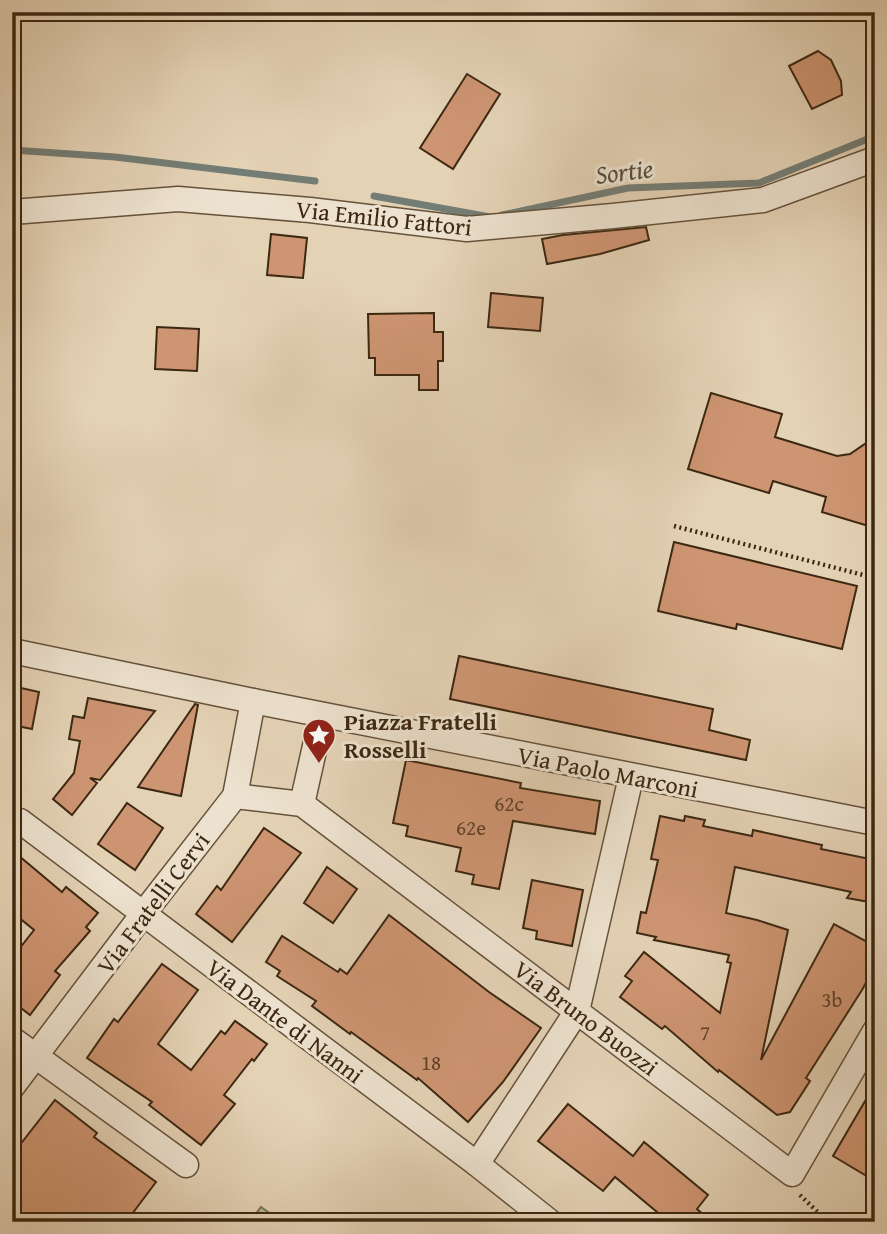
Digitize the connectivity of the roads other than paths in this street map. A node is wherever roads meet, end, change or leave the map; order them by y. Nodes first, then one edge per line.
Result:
1 (875, 159) edge
2 (12, 212) edge
3 (12, 651) edge
4 (253, 701) junction
5 (322, 715) junction
6 (631, 776) junction
7 (235, 796) junction
8 (302, 804) junction
9 (20, 821) dead end
10 (875, 823) edge
11 (143, 914) junction
12 (577, 1011) junction
13 (875, 1031) edge
14 (12, 1039) edge
15 (36, 1057) junction
16 (12, 1087) edge
17 (477, 1164) junction
18 (187, 1165) dead end
19 (550, 1222) edge

1 - 2 street, Via Emilio Fattori
3 - 4 street, Via Paolo Marconi
4 - 5 street, Via Paolo Marconi
4 - 7 street, Via Fratelli Cervi
5 - 6 street, Via Paolo Marconi
5 - 8 street
6 - 10 street, Via Paolo Marconi
6 - 12 street
7 - 8 street
7 - 11 street, Via Fratelli Cervi
8 - 12 street, Via Bruno Buozzi
9 - 11 street, Via Dante di Nanni
11 - 15 street, Via Fratelli Cervi
11 - 17 street, Via Dante di Nanni
12 - 13 street, Via Bruno Buozzi
12 - 17 street
14 - 15 street
15 - 16 street, Via Fratelli Cervi
15 - 18 street
17 - 19 street, Via Dante di Nanni

